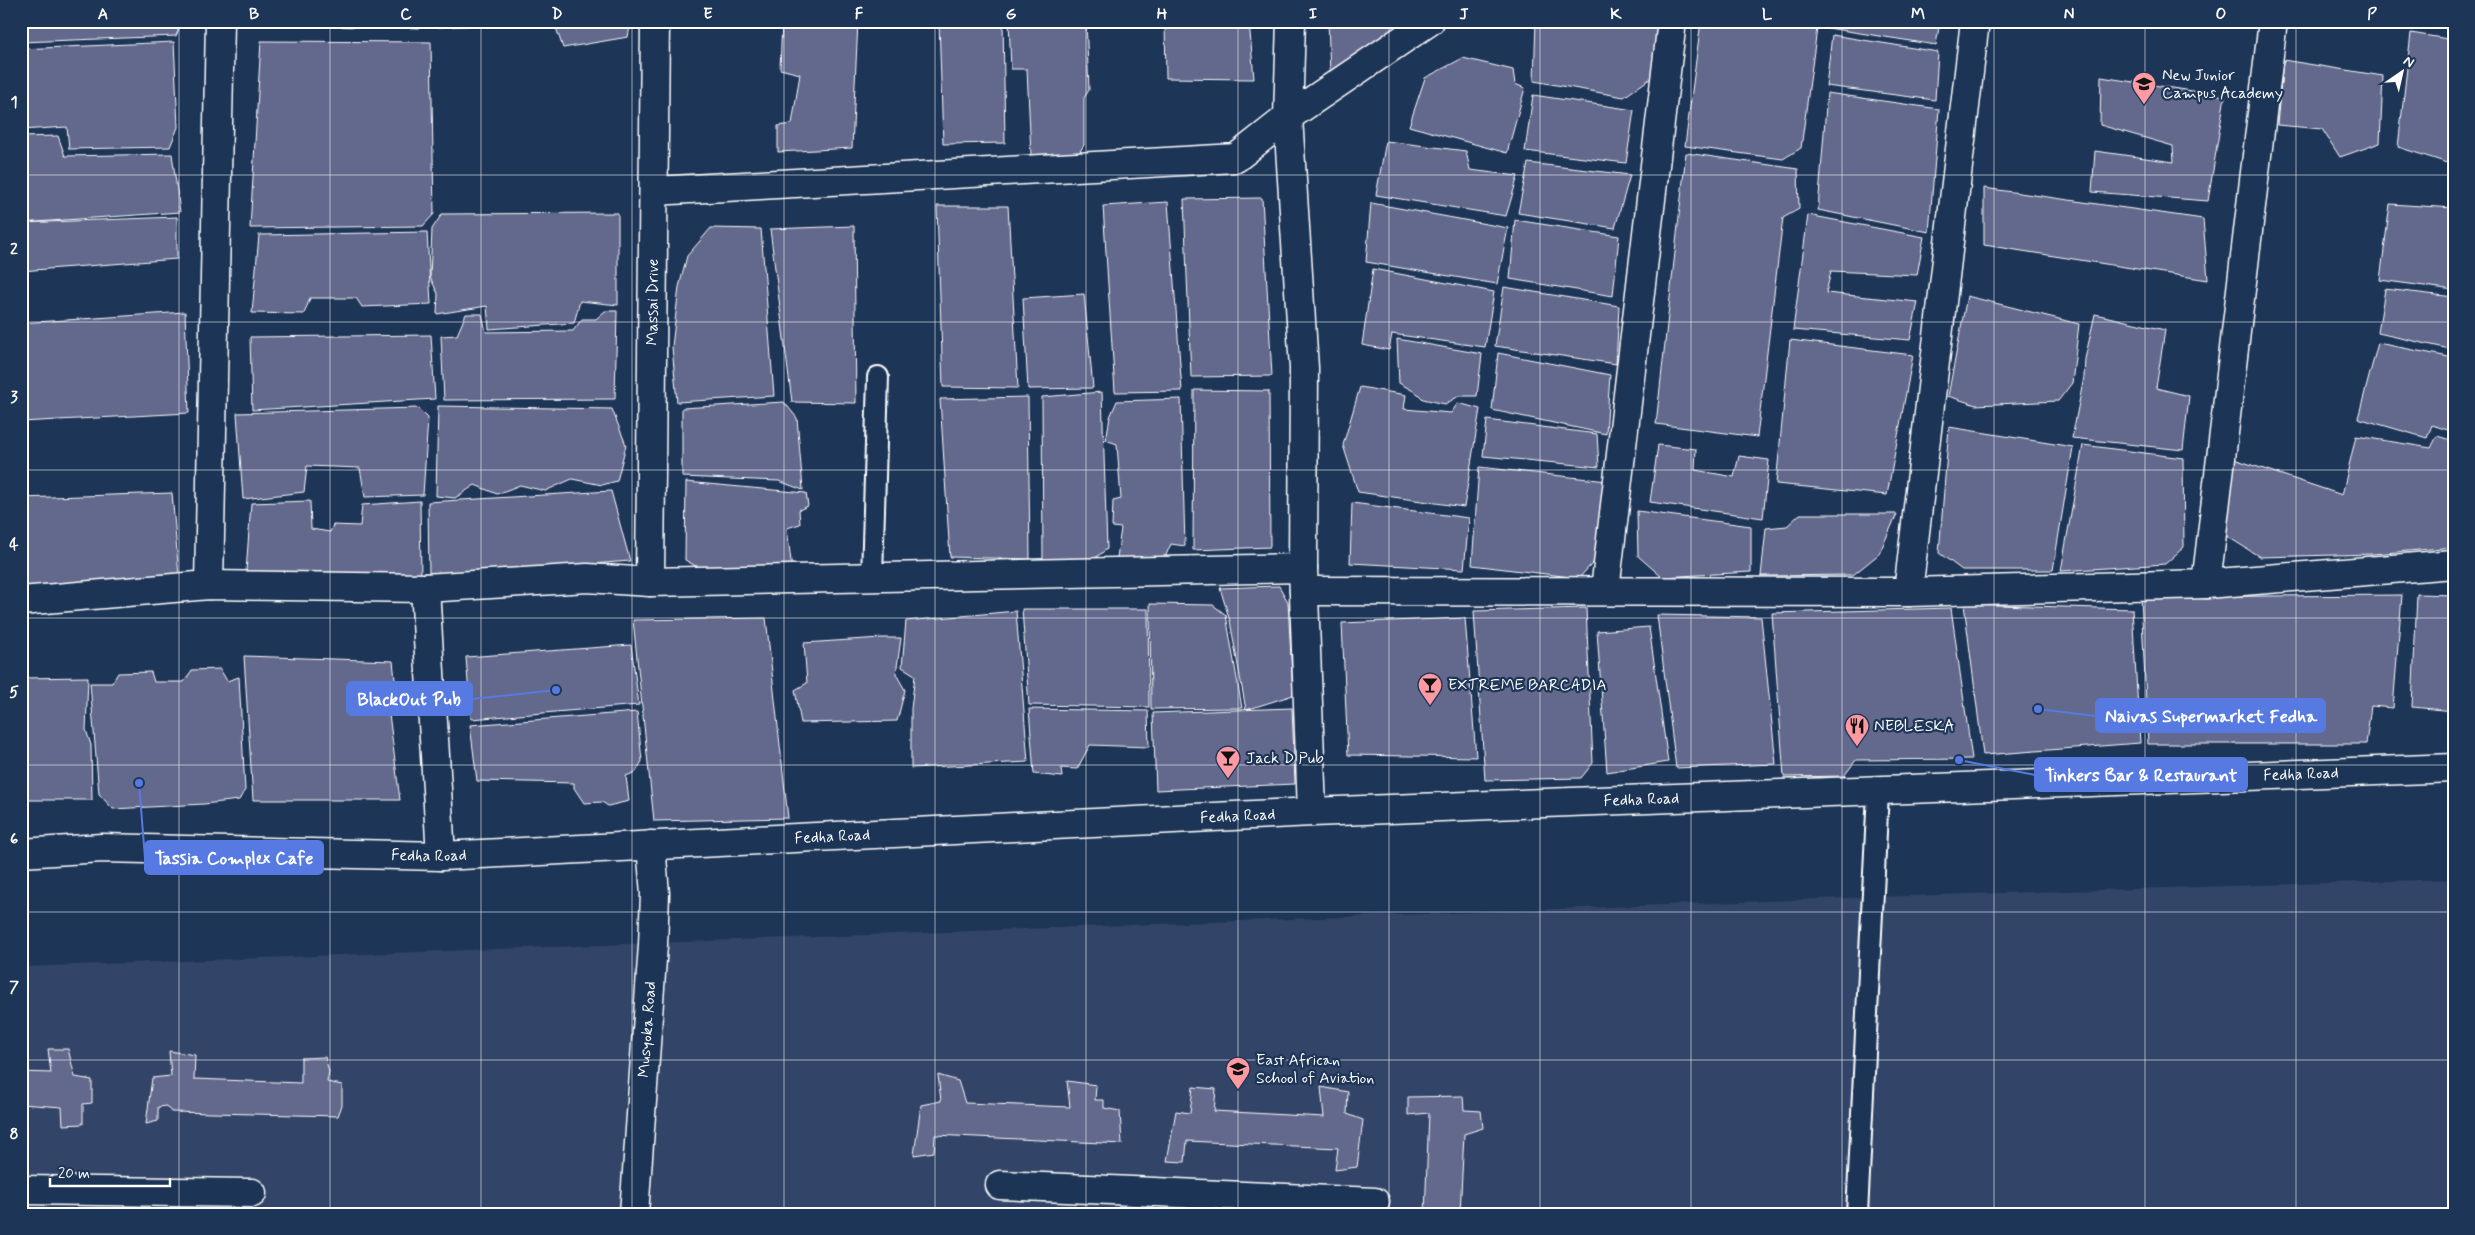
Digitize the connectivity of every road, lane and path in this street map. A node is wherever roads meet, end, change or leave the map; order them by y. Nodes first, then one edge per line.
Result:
1 (220, 21) edge
2 (655, 21) edge
3 (1291, 21) edge
4 (1430, 21) edge
5 (1672, 21) edge
6 (1975, 21) edge
7 (2273, 21) edge
8 (1288, 117) junction
9 (654, 191) junction
10 (878, 377) dead end
11 (2454, 564) edge
12 (872, 577) junction
13 (1303, 580) junction
14 (650, 582) junction
15 (2206, 584) junction
16 (209, 585) junction
17 (426, 588) junction
18 (1605, 590) junction
19 (1908, 592) junction
20 (21, 601) edge
21 (2454, 768) edge
22 (1878, 792) junction
23 (1312, 812) junction
24 (651, 845) junction
25 (21, 853) edge
26 (440, 856) junction
27 (1000, 1185) dead end
28 (21, 1190) edge
29 (252, 1193) dead end
30 (80, 1202) edge
31 (1375, 1202) dead end
32 (1159, 1203) edge
33 (634, 1214) edge
34 (1857, 1214) edge

1 - 16 street
2 - 9 street, Massai Drive
3 - 8 street
4 - 8 street
5 - 18 street
6 - 19 street
7 - 15 street
8 - 9 street
8 - 13 street
9 - 14 street, Massai Drive
10 - 12 lane
11 - 15 street
12 - 13 street
12 - 14 street
13 - 18 street
13 - 23 street
14 - 17 street
15 - 19 street
16 - 17 street
16 - 20 street
17 - 26 street
18 - 19 street
21 - 22 street, Fedha Road
22 - 23 street, Fedha Road
22 - 34 lane
23 - 24 street, Fedha Road
24 - 26 street, Fedha Road
24 - 33 street, Musyoka Road
25 - 26 street, Fedha Road
27 - 32 street
28 - 30 street
29 - 30 street
31 - 32 street

